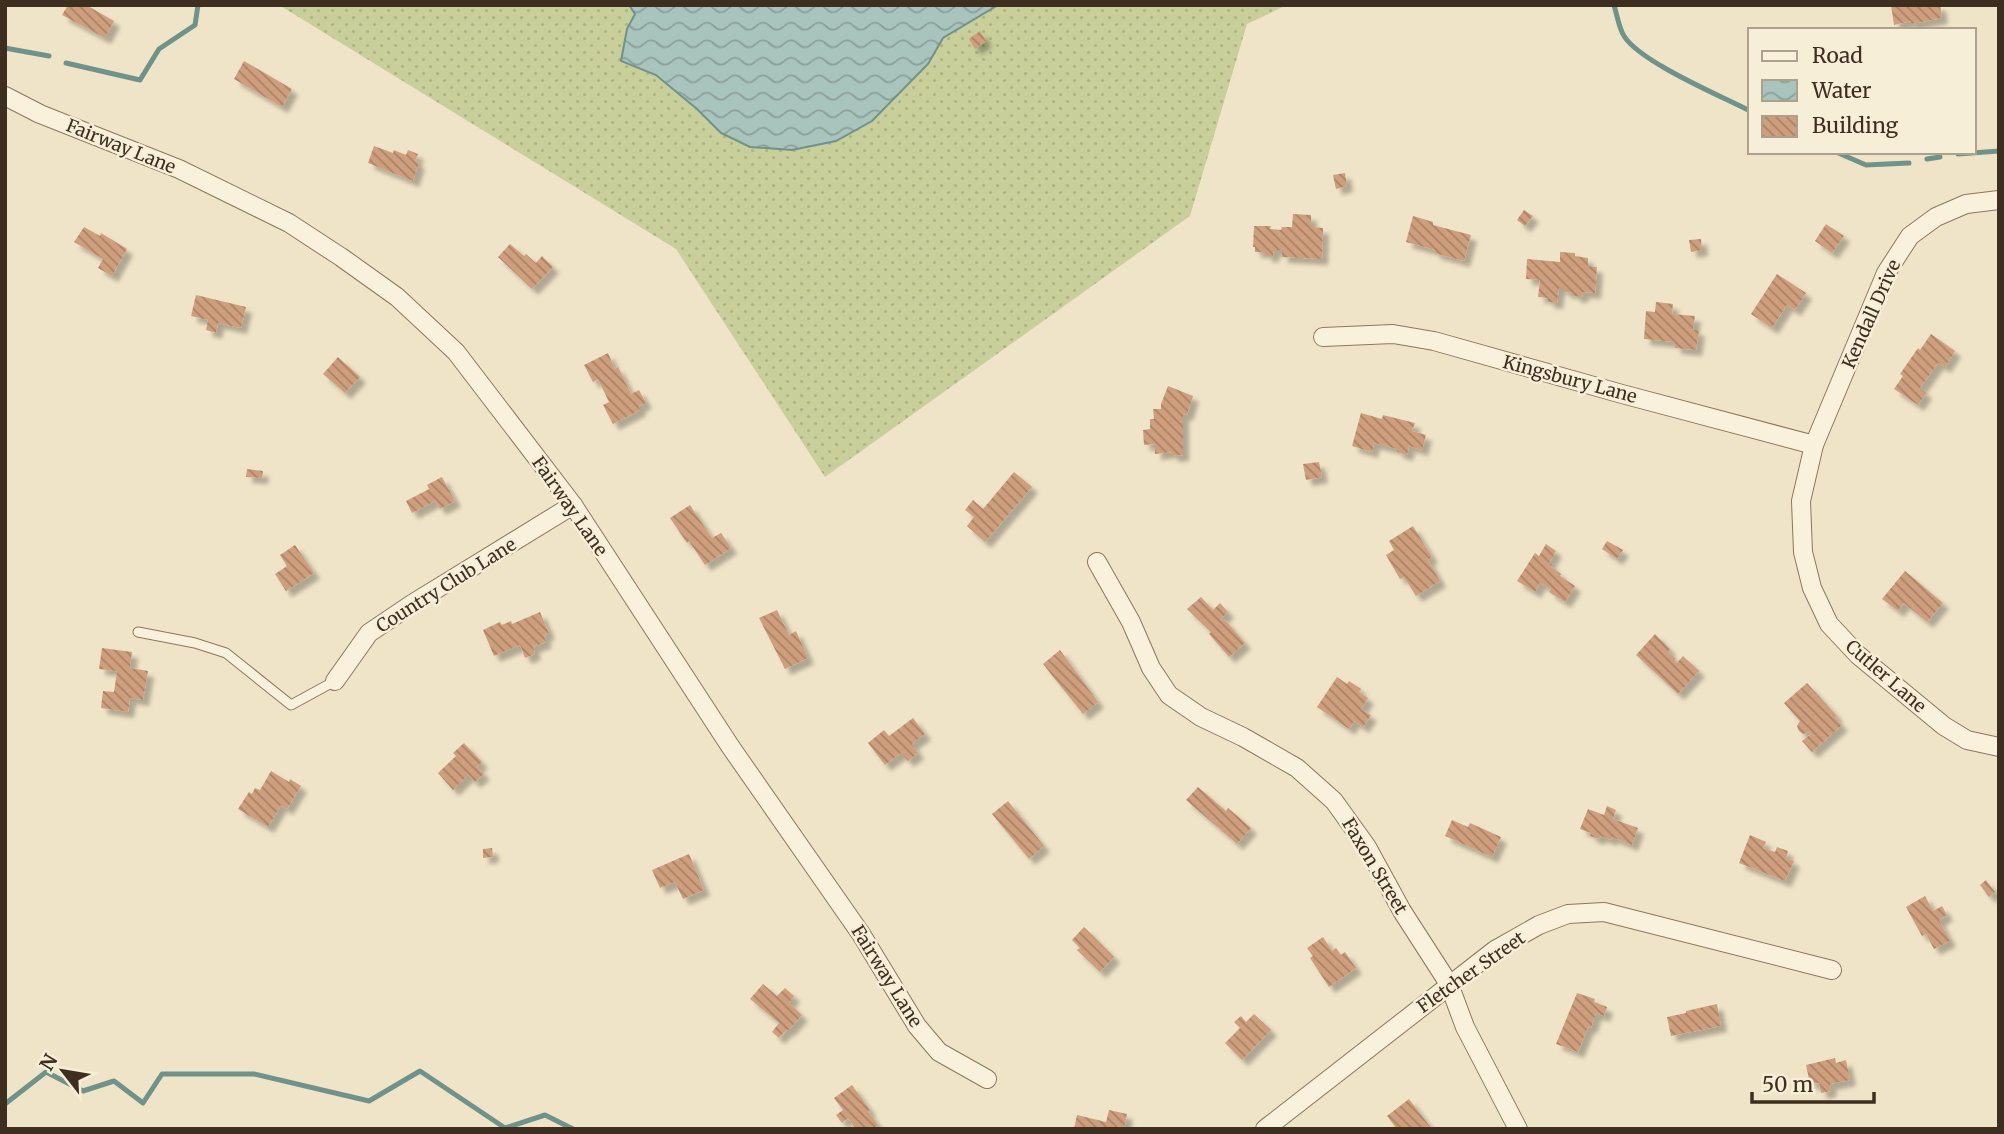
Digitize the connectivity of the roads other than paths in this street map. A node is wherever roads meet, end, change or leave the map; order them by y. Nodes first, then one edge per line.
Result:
1 (5, 96) edge
2 (1999, 200) edge
3 (1323, 337) dead end
4 (1814, 445) junction
5 (573, 505) junction
6 (1097, 562) dead end
7 (138, 632) dead end
8 (335, 681) joint
9 (1999, 747) edge
10 (1832, 970) dead end
11 (1449, 984) junction
12 (987, 1079) dead end
13 (1265, 1129) edge
14 (1518, 1129) edge

1 - 5 street, Fairway Lane
2 - 4 street, Kendall Drive
3 - 4 street, Kingsbury Lane
4 - 9 street, Cutler Lane
5 - 8 street, Country Club Lane
5 - 12 street, Fairway Lane
6 - 11 street, Faxon Street
7 - 8 lane
10 - 11 street, Fletcher Street
11 - 13 street, Fletcher Street
11 - 14 street, Faxon Street

